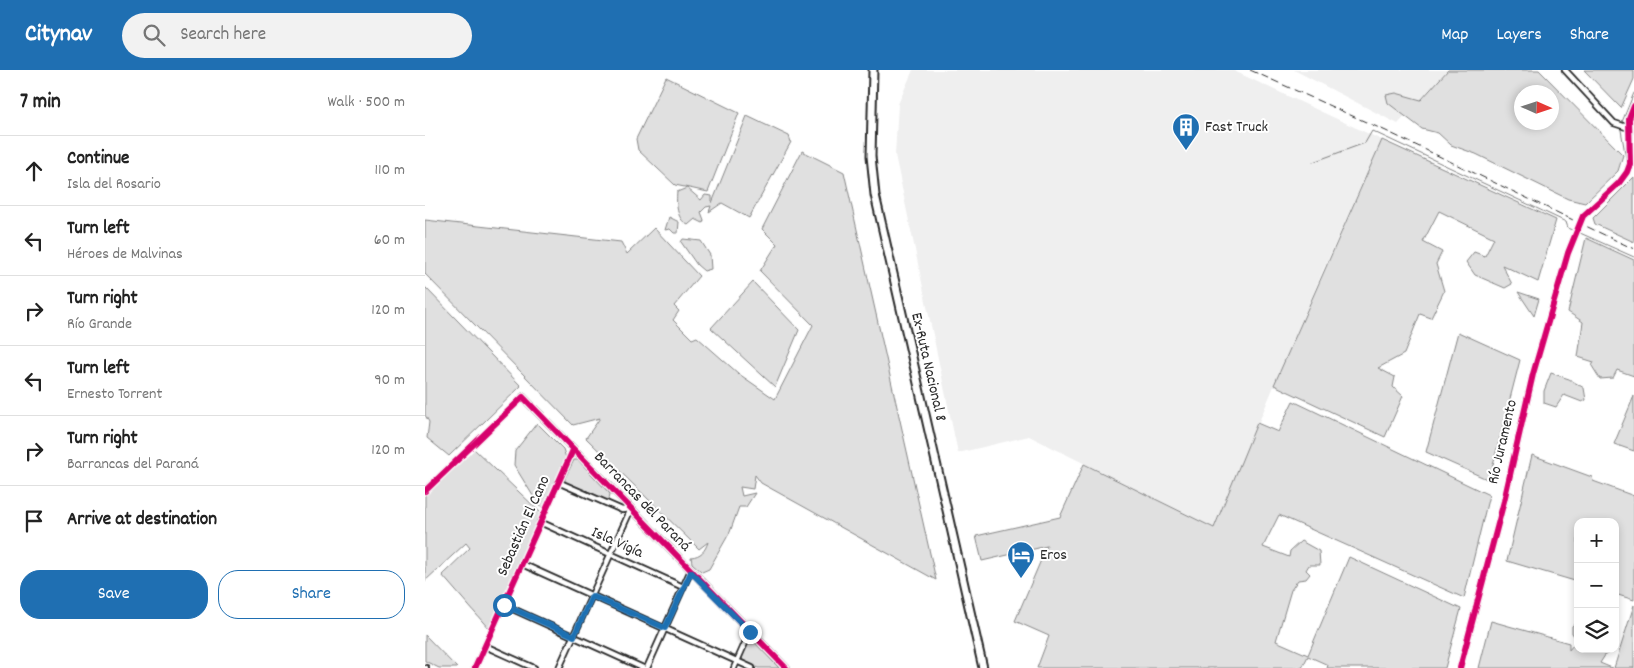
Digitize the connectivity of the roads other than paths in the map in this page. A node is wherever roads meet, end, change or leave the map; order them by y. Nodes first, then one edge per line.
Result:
1 (873, 70) edge
2 (1565, 70) edge
3 (1634, 106) edge
4 (1629, 128) junction
5 (523, 397) joint
6 (573, 450) junction
7 (558, 482) junction
8 (425, 490) edge
9 (631, 509) junction
10 (540, 522) junction
11 (611, 554) junction
12 (522, 564) junction
13 (691, 572) junction
14 (683, 587) junction
15 (592, 596) junction
16 (504, 605) junction
17 (665, 628) junction
18 (750, 632) junction
19 (574, 636) junction
20 (485, 646) junction
21 (737, 661) junction
22 (475, 668) edge
23 (534, 668) edge
24 (559, 668) edge
25 (643, 668) edge
26 (647, 668) edge
27 (734, 668) edge
28 (752, 668) edge
29 (786, 668) edge
30 (983, 668) edge
31 (1460, 668) edge

1 - 30 main road, Ex-Ruta Nacional 8
2 - 4 street
3 - 4 street, Río Juramento
4 - 31 street, Río Juramento
5 - 6 street, Barrancas del Paraná
5 - 8 street
6 - 7 street, Sebastián El Cano
6 - 9 street, Barrancas del Paraná
7 - 9 street
7 - 10 street, Sebastián El Cano
9 - 11 street
9 - 13 street, Barrancas del Paraná
10 - 11 street, Isla Vigía
10 - 12 street, Sebastián El Cano
11 - 14 street, Isla Vigía
11 - 15 street
12 - 15 street
12 - 16 street, Sebastián El Cano
13 - 14 street
13 - 18 street, Barrancas del Paraná
14 - 17 street
15 - 17 street
15 - 19 street
16 - 19 street
16 - 20 street, Sebastián El Cano
17 - 21 street
17 - 26 street
18 - 21 street
18 - 29 street, Barrancas del Paraná
19 - 24 street
19 - 25 street
20 - 22 street, Sebastián El Cano
20 - 23 street
21 - 27 street
21 - 28 street

